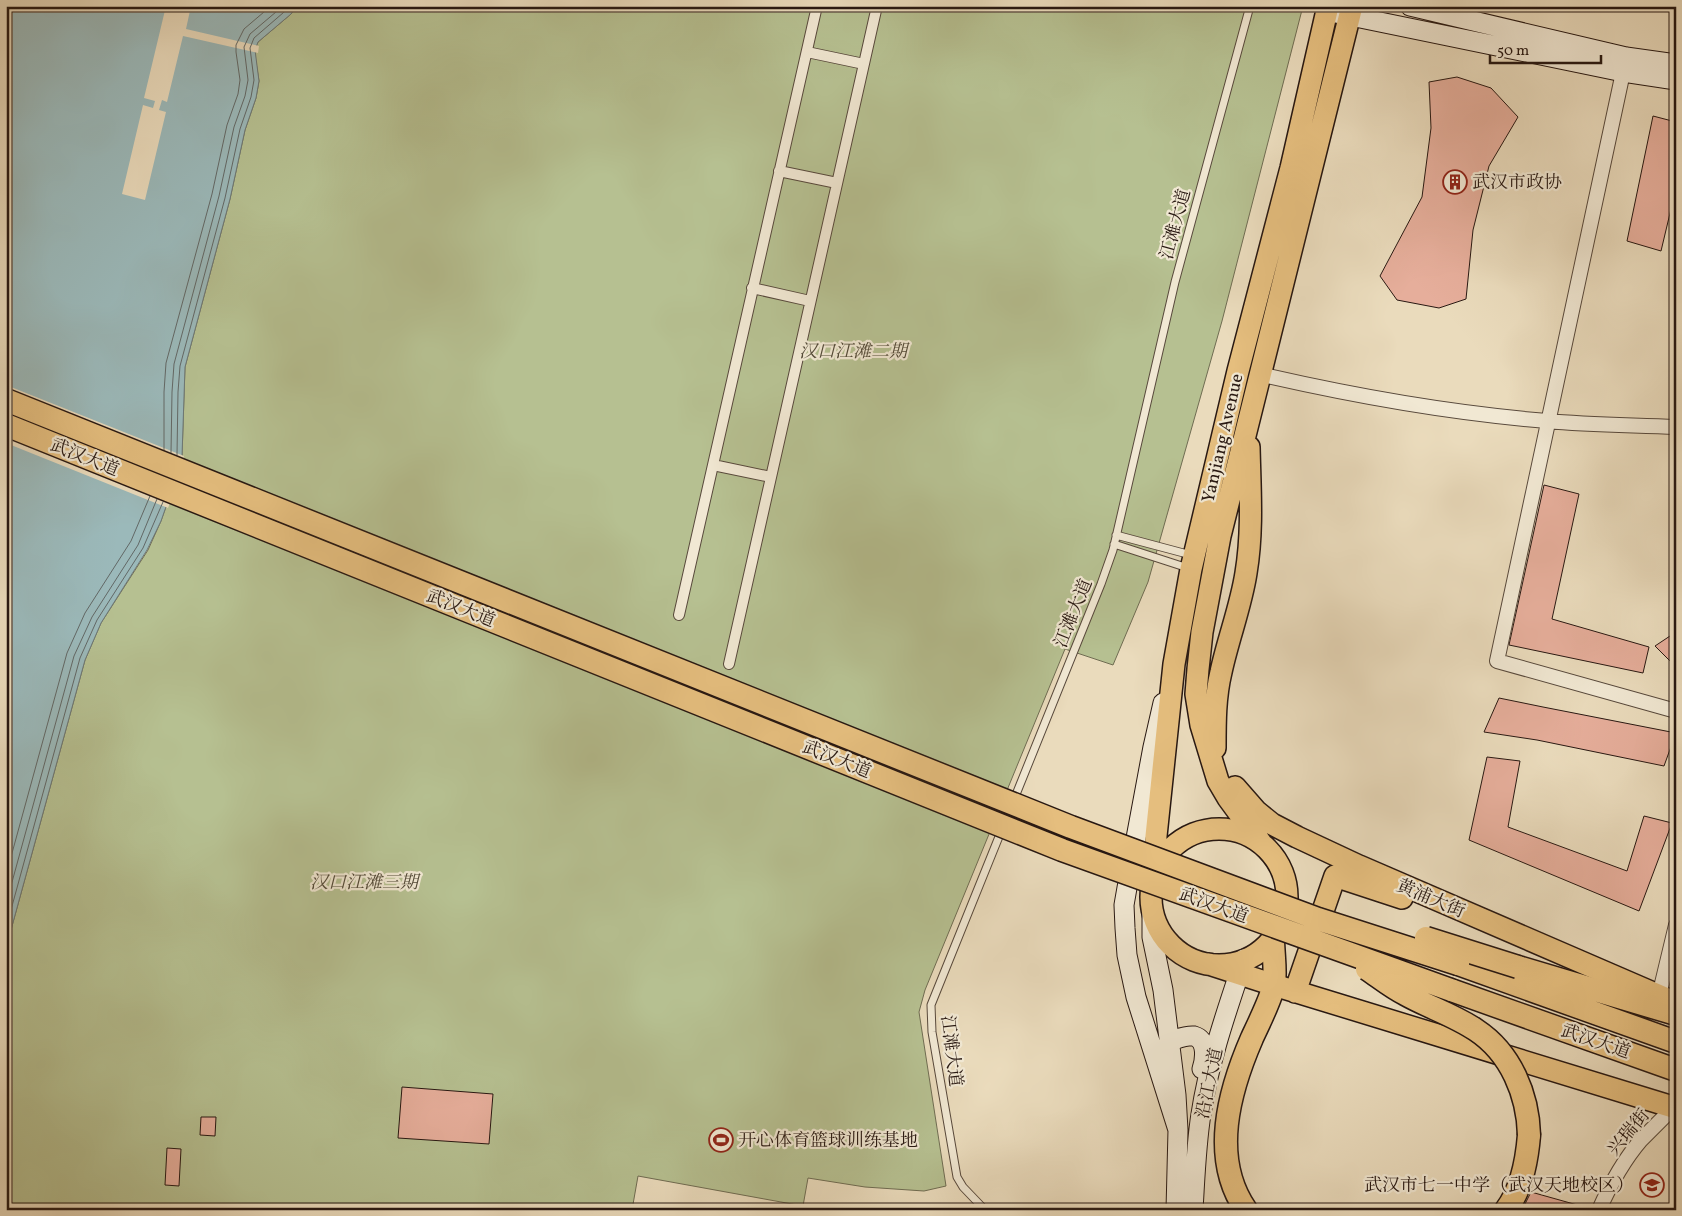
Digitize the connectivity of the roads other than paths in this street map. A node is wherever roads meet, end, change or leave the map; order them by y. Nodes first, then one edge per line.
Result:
1 (817, 6) edge
2 (877, 6) edge
3 (1250, 6) edge
4 (1410, 6) edge
5 (1328, 8) edge
6 (1351, 11) edge
7 (807, 52) junction
8 (864, 64) junction
9 (1624, 64) junction
10 (1676, 64) edge
11 (1676, 80) edge
12 (779, 170) junction
13 (837, 183) junction
14 (752, 288) junction
15 (810, 301) junction
16 (1259, 374) junction
17 (6, 400) edge
18 (1249, 420) junction
19 (1548, 421) junction
20 (6, 426) edge
21 (1676, 427) edge
22 (713, 464) junction
23 (771, 477) junction
24 (1116, 535) junction
25 (1114, 544) junction
26 (1193, 563) junction
27 (679, 615) dead end
28 (729, 664) dead end
29 (1174, 664) junction
30 (1676, 711) edge
31 (1216, 754) junction
32 (1218, 780) junction
33 (1261, 843) junction
34 (1154, 876) junction
35 (1461, 910) junction
36 (1152, 911) junction
37 (1318, 919) junction
38 (1676, 925) edge
39 (1273, 938) junction
40 (1339, 950) junction
41 (1242, 967) junction
42 (1284, 988) junction
43 (1667, 1000) edge
44 (1676, 1014) edge
45 (1170, 1041) junction
46 (1676, 1042) edge
47 (1676, 1070) edge
48 (1675, 1108) edge
49 (1201, 1114) junction
50 (1178, 1130) junction
51 (985, 1210) edge
52 (1176, 1210) edge
53 (1193, 1210) edge
54 (1246, 1210) edge
55 (1506, 1210) edge
56 (1599, 1210) edge

1 - 7 street
2 - 8 street
3 - 24 lane, 江滩大道
4 - 9 main road
5 - 6 main road
5 - 26 main road, Yanjiang Avenue
6 - 9 main road
6 - 16 main road, Yanjiang Avenue
7 - 8 street
7 - 12 street
8 - 13 street
9 - 10 main road
9 - 11 main road
9 - 19 street
12 - 13 street
12 - 14 street
13 - 15 street
14 - 15 street
14 - 22 street
15 - 23 street
16 - 18 main road, Yanjiang Avenue
16 - 19 street
17 - 37 highway, 武汉大道, bridge
18 - 31 main road
18 - 32 main road, Yanjiang Avenue
19 - 21 street
19 - 30 street
20 - 40 highway, 武汉大道, bridge
22 - 23 street
22 - 27 street
23 - 28 street
24 - 25 lane, 江滩大道
24 - 26 lane
25 - 26 lane
25 - 51 lane, 江滩大道
26 - 29 main road, Yanjiang Avenue
29 - 34 main road, Yanjiang Avenue
29 - 50 main road
31 - 32 main road
31 - 35 main road, 黄浦大街
32 - 33 main road, Yanjiang Avenue
33 - 34 main road
33 - 39 main road
34 - 36 main road
35 - 42 main road
35 - 43 main road, 黄浦大街
36 - 41 main road
36 - 45 main road
37 - 44 highway, bridge
37 - 46 highway, 武汉大道, bridge
38 - 43 street
39 - 41 main road
39 - 42 highway
40 - 47 highway, 武汉大道, bridge
40 - 55 highway, bridge
41 - 42 main road
41 - 49 main road, 沿江大道
42 - 48 main road
42 - 54 highway
45 - 49 main road
45 - 50 main road
48 - 56 street, 兴瑞街
49 - 53 main road, 沿江大道
50 - 52 main road, 沿江大道

